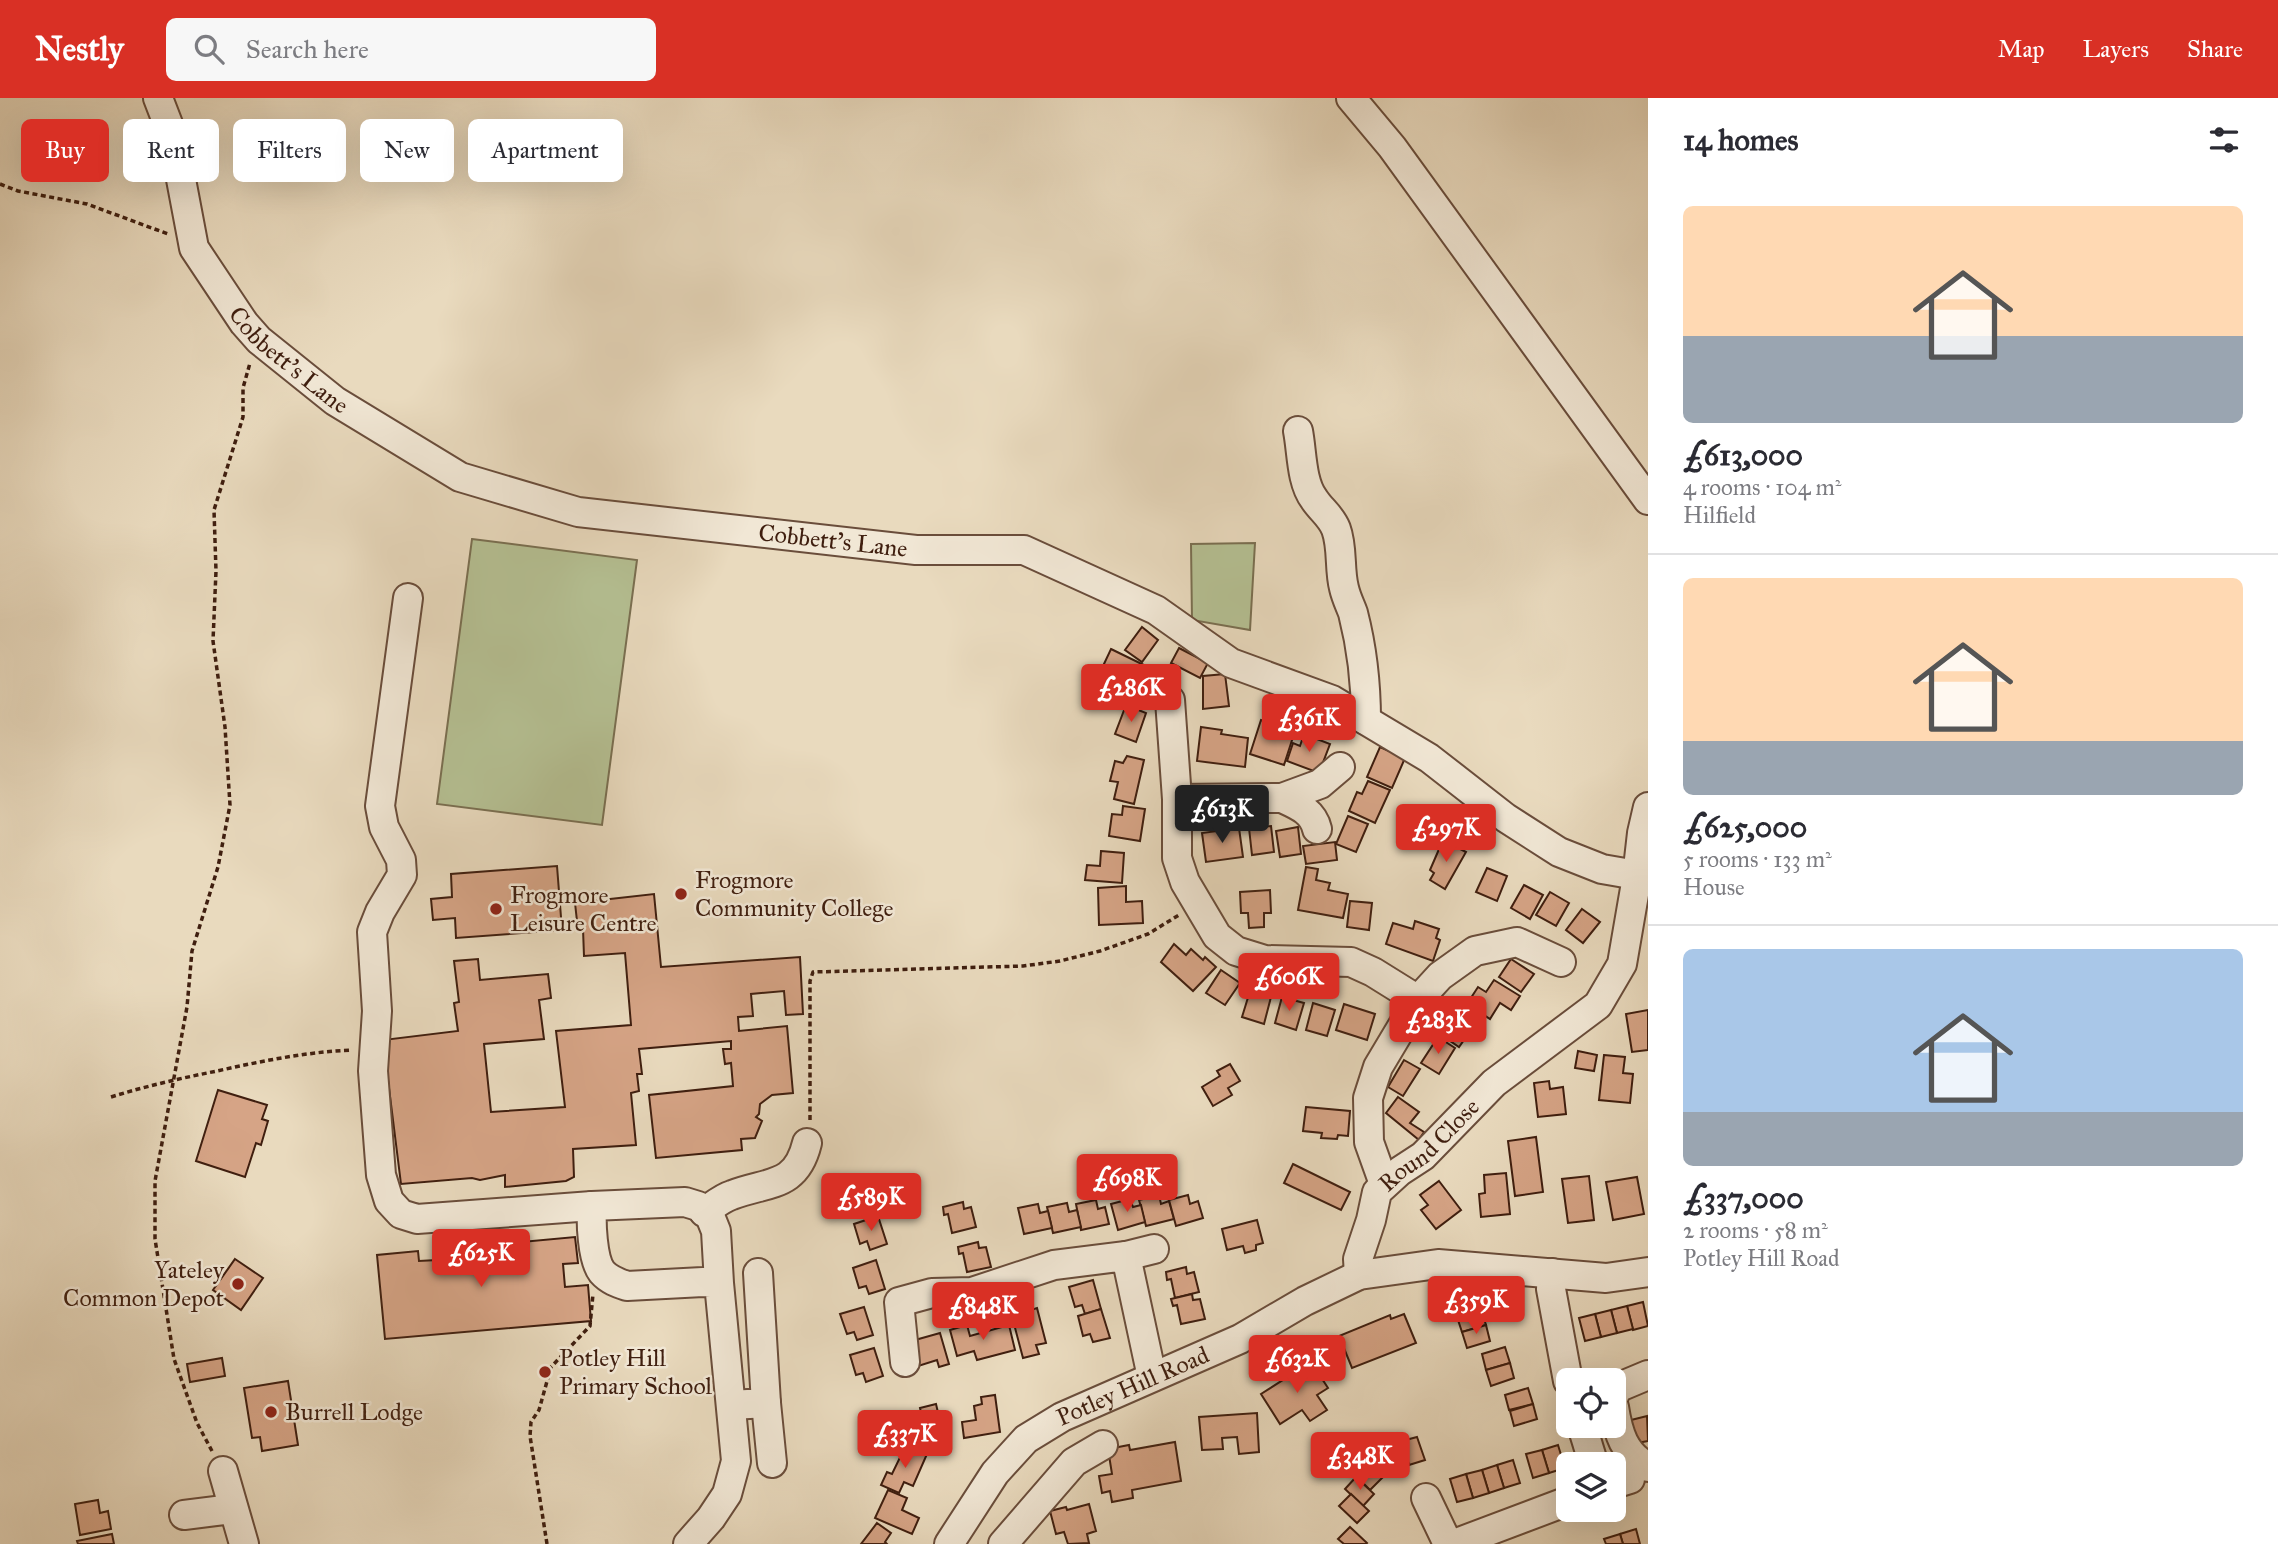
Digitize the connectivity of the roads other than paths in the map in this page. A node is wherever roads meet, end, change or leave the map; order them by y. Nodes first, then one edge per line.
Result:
1 (158, 98) edge
2 (1351, 98) edge
3 (1298, 431) dead end
4 (1648, 500) edge
5 (408, 598) dead end
6 (1170, 700) dead end
7 (1366, 720) junction
8 (1340, 767) dead end
9 (1282, 798) junction
10 (1177, 799) junction
11 (1648, 807) edge
12 (1317, 829) dead end
13 (1643, 877) edge
14 (1561, 962) dead end
15 (1418, 1000) junction
16 (807, 1143) road end
17 (1384, 1184) junction
18 (592, 1206) junction
19 (704, 1212) junction
20 (1154, 1249) dead end
21 (1126, 1256) junction
22 (1648, 1272) edge
23 (758, 1273) dead end
24 (1552, 1273) junction
25 (1359, 1275) junction
26 (719, 1283) junction
27 (905, 1362) dead end
28 (1566, 1368) edge
29 (1648, 1375) edge
30 (1152, 1377) junction
31 (1626, 1384) edge
32 (766, 1403) junction
33 (731, 1405) junction
34 (1622, 1438) edge
35 (1103, 1445) dead end
36 (772, 1463) dead end
37 (223, 1471) road end
38 (1630, 1477) edge
39 (1426, 1498) dead end
40 (1556, 1506) edge
41 (232, 1509) junction
42 (184, 1515) dead end
43 (244, 1544) edge
44 (688, 1544) edge
45 (949, 1544) edge
46 (1003, 1544) edge
47 (1448, 1544) edge
48 (1454, 1544) edge

1 - 7 street, Cobbett's Lane
2 - 4 street
3 - 7 street
5 - 18 street
6 - 10 street
7 - 13 street, Cobbett's Lane
8 - 9 street
9 - 10 street
9 - 12 street
10 - 15 street
11 - 13 street, Round Close
13 - 17 street, Round Close
14 - 15 street
15 - 17 street
16 - 19 street
17 - 25 street, Round Close
18 - 19 street
18 - 26 street
19 - 26 street
20 - 21 street
21 - 27 street
21 - 30 street
22 - 24 street, Potley Hill Road
23 - 32 street
24 - 25 street, Potley Hill Road
24 - 28 street
25 - 30 street, Potley Hill Road
26 - 33 street
29 - 31 street
30 - 45 street, Potley Hill Road
32 - 33 street
32 - 36 street
33 - 44 street
34 - 38 street
35 - 46 street
37 - 41 street
39 - 47 street
40 - 48 street
41 - 42 street
41 - 43 street

